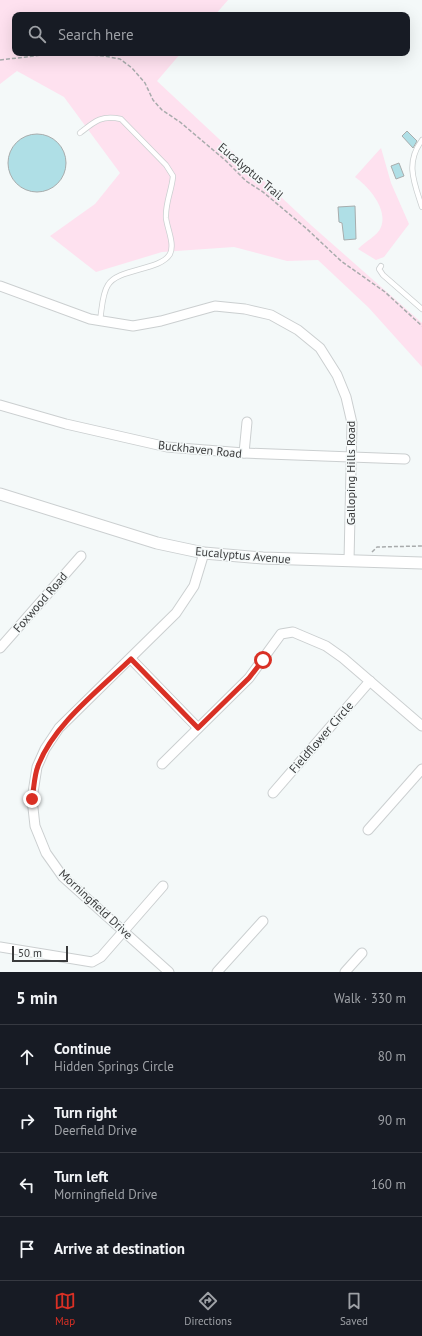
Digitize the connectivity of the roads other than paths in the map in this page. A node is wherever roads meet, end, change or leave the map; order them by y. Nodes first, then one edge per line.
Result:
1 (80, 133) dead end
2 (422, 140) edge
3 (422, 207) edge
4 (381, 266) dead end
5 (0, 286) edge
6 (422, 309) edge
7 (100, 320) junction
8 (0, 405) edge
9 (247, 422) dead end
10 (244, 453) junction
11 (352, 456) junction
12 (405, 459) dead end
13 (0, 494) edge
14 (204, 553) junction
15 (81, 556) dead end
16 (350, 561) junction
17 (422, 563) edge
18 (0, 648) edge
19 (131, 659) junction
20 (370, 681) junction
21 (422, 726) edge
22 (198, 728) junction
23 (162, 764) dead end
24 (422, 770) edge
25 (273, 793) dead end
26 (368, 830) dead end
27 (163, 886) dead end
28 (263, 921) dead end
29 (124, 931) junction
30 (0, 947) edge
31 (362, 953) dead end
32 (169, 972) edge
33 (217, 972) edge
34 (345, 972) edge

1 - 7 lane
2 - 3 lane
4 - 6 lane
5 - 7 street, Galloping Hills Road
7 - 11 street, Galloping Hills Road
8 - 10 street, Buckhaven Road
9 - 10 street
10 - 11 street, Buckhaven Road
11 - 12 street, Buckhaven Road
11 - 16 street, Galloping Hills Road
13 - 14 street, Eucalyptus Avenue
14 - 16 street, Eucalyptus Avenue
14 - 19 street, Morningfield Drive
15 - 18 street, Foxwood Road
16 - 17 street, Eucalyptus Avenue
19 - 22 street
19 - 29 street, Morningfield Drive
20 - 21 street
20 - 22 street
20 - 25 street, Fieldflower Circle
22 - 23 street
24 - 26 street
27 - 29 street
28 - 33 street
29 - 30 street
29 - 32 street, Morningfield Drive
31 - 34 street

